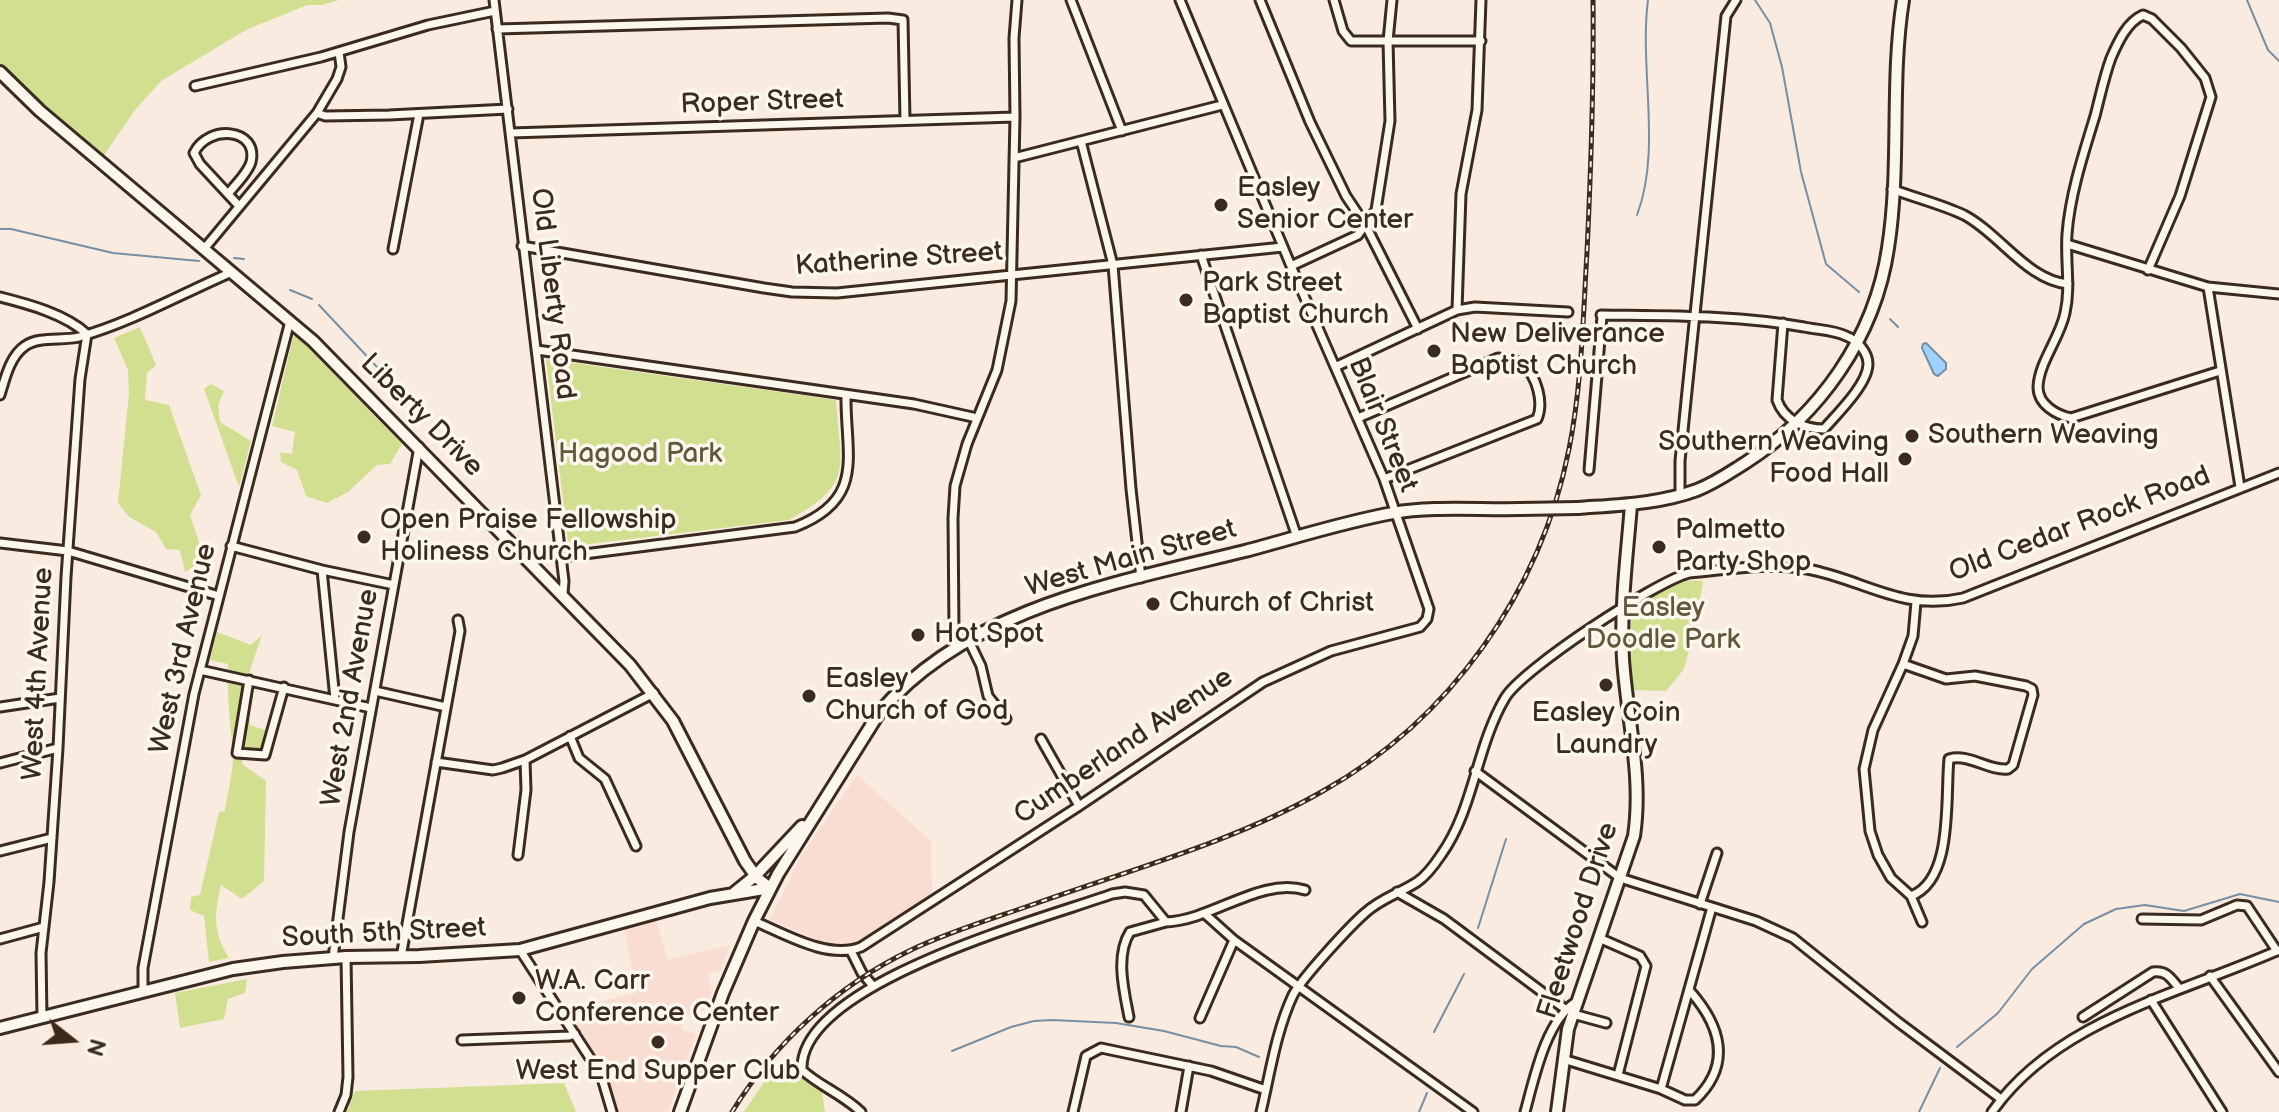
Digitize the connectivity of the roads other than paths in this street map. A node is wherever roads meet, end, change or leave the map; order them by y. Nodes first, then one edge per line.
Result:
1 (494, 0) edge
2 (1007, 0) edge
3 (1071, 0) edge
4 (1180, 0) edge
5 (1260, 0) edge
6 (1334, 0) edge
7 (1392, 0) edge
8 (1481, 0) edge
9 (1736, 0) edge
10 (1903, 0) edge
11 (1017, 2) edge
12 (495, 11) junction
13 (497, 29) junction
14 (1388, 41) junction
15 (1481, 41) junction
16 (339, 52) junction
17 (0, 72) edge
18 (195, 86) dead end
19 (1222, 105) junction
20 (508, 109) junction
21 (317, 113) junction
22 (419, 114) junction
23 (1015, 117) junction
24 (905, 120) junction
25 (1122, 131) junction
26 (511, 133) junction
27 (1081, 141) junction
28 (1014, 158) junction
29 (1892, 189) junction
30 (228, 194) junction
31 (239, 206) junction
32 (1366, 226) junction
33 (2067, 244) junction
34 (522, 246) junction
35 (1283, 247) junction
36 (204, 249) junction
37 (393, 249) dead end
38 (1201, 255) junction
39 (1113, 265) junction
40 (1291, 266) junction
41 (2148, 270) junction
42 (232, 272) junction
43 (1013, 274) junction
44 (2068, 284) junction
45 (2208, 287) junction
46 (2279, 294) edge
47 (0, 297) edge
48 (1457, 310) junction
49 (1568, 312) dead end
50 (1695, 316) junction
51 (290, 321) junction
52 (1783, 323) junction
53 (1418, 329) junction
54 (87, 334) junction
55 (1857, 342) junction
56 (537, 350) junction
57 (1335, 367) junction
58 (2220, 371) junction
59 (0, 395) edge
60 (846, 395) junction
61 (977, 418) junction
62 (1358, 418) junction
63 (1796, 423) junction
64 (419, 447) junction
65 (1589, 470) dead end
66 (2279, 473) edge
67 (1384, 479) junction
68 (2240, 487) junction
69 (1680, 494) junction
70 (1631, 505) junction
71 (1394, 513) junction
72 (1297, 537) junction
73 (0, 543) edge
74 (231, 546) junction
75 (68, 551) junction
76 (561, 557) junction
77 (322, 570) junction
78 (1141, 578) junction
79 (394, 585) junction
80 (563, 594) junction
81 (219, 596) junction
82 (1916, 602) junction
83 (1622, 609) junction
84 (458, 620) dead end
85 (964, 643) junction
86 (1903, 664) junction
87 (200, 670) junction
88 (249, 680) junction
89 (284, 687) junction
90 (375, 691) junction
91 (654, 693) junction
92 (60, 698) junction
93 (335, 699) junction
94 (0, 707) edge
95 (446, 707) junction
96 (371, 708) junction
97 (1006, 719) dead end
98 (570, 736) junction
99 (1041, 739) dead end
100 (58, 748) junction
101 (525, 760) junction
102 (436, 762) junction
103 (0, 763) edge
104 (1475, 771) junction
105 (1079, 806) junction
106 (820, 807) junction
107 (52, 838) junction
108 (636, 846) dead end
109 (0, 851) edge
110 (1717, 853) dead end
111 (518, 855) dead end
112 (755, 876) junction
113 (1620, 878) junction
114 (770, 888) junction
115 (1305, 890) dead end
116 (1397, 892) junction
117 (732, 894) junction
118 (1911, 896) junction
119 (1700, 904) junction
120 (1712, 907) junction
121 (1205, 914) junction
122 (2142, 919) dead end
123 (754, 921) junction
124 (1166, 922) junction
125 (1922, 922) dead end
126 (44, 927) junction
127 (1599, 938) junction
128 (0, 939) edge
129 (1234, 940) junction
130 (520, 950) junction
131 (851, 951) junction
132 (2278, 951) edge
133 (346, 957) junction
134 (401, 957) junction
135 (333, 958) junction
136 (2210, 976) junction
137 (873, 986) junction
138 (1299, 987) junction
139 (2179, 988) junction
140 (1690, 991) junction
141 (143, 992) junction
142 (2151, 1000) junction
143 (1569, 1012) junction
144 (42, 1017) junction
145 (1129, 1017) dead end
146 (2083, 1017) dead end
147 (1200, 1018) dead end
148 (1606, 1023) dead end
149 (0, 1028) edge
150 (575, 1034) junction
151 (462, 1040) dead end
152 (1563, 1059) junction
153 (1189, 1066) junction
154 (2279, 1072) edge
155 (1618, 1075) junction
156 (1661, 1089) junction
157 (1266, 1090) junction
158 (2001, 1099) junction
159 (339, 1112) edge
160 (612, 1112) edge
161 (680, 1112) edge
162 (861, 1112) edge
163 (1073, 1112) edge
164 (1181, 1112) edge
165 (1261, 1112) edge
166 (1473, 1112) edge
167 (1525, 1112) edge
168 (1557, 1112) edge
169 (1992, 1112) edge
170 (2222, 1112) edge

1 - 12 street, Old Liberty Road
2 - 11 street
3 - 25 street
4 - 19 street, Blair Street
5 - 32 street
6 - 14 street
7 - 14 street
8 - 15 street
9 - 50 street
10 - 29 main road, West Main Street
11 - 23 street
12 - 13 street, Old Liberty Road
12 - 16 street
13 - 20 street, Old Liberty Road
13 - 24 street
14 - 15 street
14 - 32 street
15 - 48 street
16 - 18 street
16 - 21 street
17 - 36 main road, Liberty Drive
19 - 25 street
19 - 35 street, Blair Street
20 - 22 street
20 - 26 street, Old Liberty Road
21 - 22 street
21 - 31 street
22 - 37 street
23 - 24 street, Roper Street
23 - 28 street
24 - 26 street, Roper Street
25 - 27 street
26 - 34 street, Old Liberty Road
27 - 28 street
27 - 39 street
28 - 43 street
29 - 44 street
29 - 55 main road, West Main Street
30 - 30 street
30 - 31 street
31 - 36 street
32 - 40 street
32 - 53 street
33 - 41 street
33 - 41 street
33 - 44 street
34 - 43 street, Katherine Street
34 - 56 street, Old Liberty Road
35 - 38 street, Katherine Street
35 - 40 street, Blair Street
36 - 42 main road, Liberty Drive
38 - 39 street, Katherine Street
38 - 72 street
39 - 43 street, Katherine Street
39 - 78 street
40 - 57 street, Blair Street
41 - 45 street
42 - 51 main road, Liberty Drive
42 - 54 street
43 - 61 street
44 - 58 street
45 - 46 street
45 - 58 street
47 - 54 street
48 - 49 street
48 - 53 street
50 - 52 street
50 - 65 street
50 - 69 street
51 - 64 main road, Liberty Drive
51 - 74 street, West 3rd Avenue
52 - 55 street
52 - 63 street
53 - 57 street
54 - 59 street
54 - 75 street, West 4th Avenue
55 - 63 main road, West Main Street
55 - 63 street
56 - 60 street
56 - 76 street, Old Liberty Road
57 - 62 street, Blair Street
58 - 68 street
60 - 61 street
60 - 76 street
61 - 85 street
62 - 67 street, Blair Street
62 - 67 street
63 - 69 main road, West Main Street
64 - 79 street, West 2nd Avenue
64 - 80 main road, Liberty Drive
66 - 68 street, Old Cedar Rock Road
67 - 71 street, Blair Street
68 - 82 street, Old Cedar Rock Road
69 - 70 main road, West Main Street
70 - 71 main road, West Main Street, bridge
70 - 83 main road, Fleetwood Drive
71 - 72 main road, West Main Street
71 - 105 street, Cumberland Avenue
72 - 78 main road, West Main Street
73 - 75 street
74 - 77 street
74 - 81 street, West 3rd Avenue
75 - 81 street
75 - 92 street, West 4th Avenue
76 - 80 street, Old Liberty Road
77 - 79 street
77 - 93 street
78 - 85 main road, West Main Street
79 - 90 street, West 2nd Avenue
80 - 91 main road, Liberty Drive
81 - 87 street, West 3rd Avenue
82 - 83 street, Old Cedar Rock Road
82 - 86 street
83 - 104 street, Old Cedar Rock Road
83 - 113 main road, Fleetwood Drive
84 - 95 street
85 - 97 street
85 - 106 main road, West Main Street
86 - 118 street
86 - 118 street
87 - 88 street
87 - 141 street, West 3rd Avenue
88 - 89 street
88 - 89 street
89 - 93 street
90 - 95 street
90 - 96 street, West 2nd Avenue
91 - 98 street
91 - 112 main road, Liberty Drive
92 - 94 street
92 - 100 street, West 4th Avenue
93 - 96 street
95 - 102 street
96 - 135 street, West 2nd Avenue
98 - 101 street
98 - 108 street
99 - 105 street
100 - 103 street
100 - 107 street, West 4th Avenue
101 - 102 street
101 - 111 street
102 - 134 street
104 - 113 street
104 - 116 street, Old Cedar Rock Road
105 - 131 street, Cumberland Avenue
106 - 112 main road
106 - 114 main road, West Main Street
107 - 109 street
107 - 126 street, West 4th Avenue
110 - 119 street
112 - 114 main road, Liberty Drive
112 - 117 main road
113 - 119 street
113 - 127 main road, Fleetwood Drive
114 - 117 main road, South 5th Street
114 - 123 main road, West Main Street
115 - 121 street
116 - 138 street, Old Cedar Rock Road
116 - 143 street
117 - 130 main road, South 5th Street
118 - 125 street
119 - 120 street
120 - 140 street
120 - 158 street
121 - 124 street
121 - 129 street
122 - 132 street
123 - 131 street
123 - 161 main road, West Main Street
124 - 137 street
124 - 145 street
126 - 128 street
126 - 144 street, West 4th Avenue
127 - 143 main road, Fleetwood Drive
127 - 155 street
129 - 138 street
129 - 147 street
130 - 134 main road, South 5th Street
130 - 150 street
131 - 137 street
132 - 136 street
133 - 134 main road, South 5th Street
133 - 135 main road, South 5th Street
133 - 159 street
135 - 141 main road, South 5th Street
136 - 139 street
136 - 154 street
137 - 162 street
138 - 157 street, Old Cedar Rock Road
138 - 166 street
139 - 142 street
139 - 146 street
140 - 156 street
140 - 156 street
141 - 144 main road, South 5th Street
142 - 158 street
142 - 170 street
143 - 148 street
143 - 152 main road, Fleetwood Drive
143 - 167 street
144 - 149 main road, South 5th Street
150 - 151 street
150 - 160 street
152 - 155 street
152 - 168 main road, Fleetwood Drive
153 - 157 street
153 - 163 street
153 - 164 street
155 - 156 street
157 - 165 street, Old Cedar Rock Road
158 - 169 street

